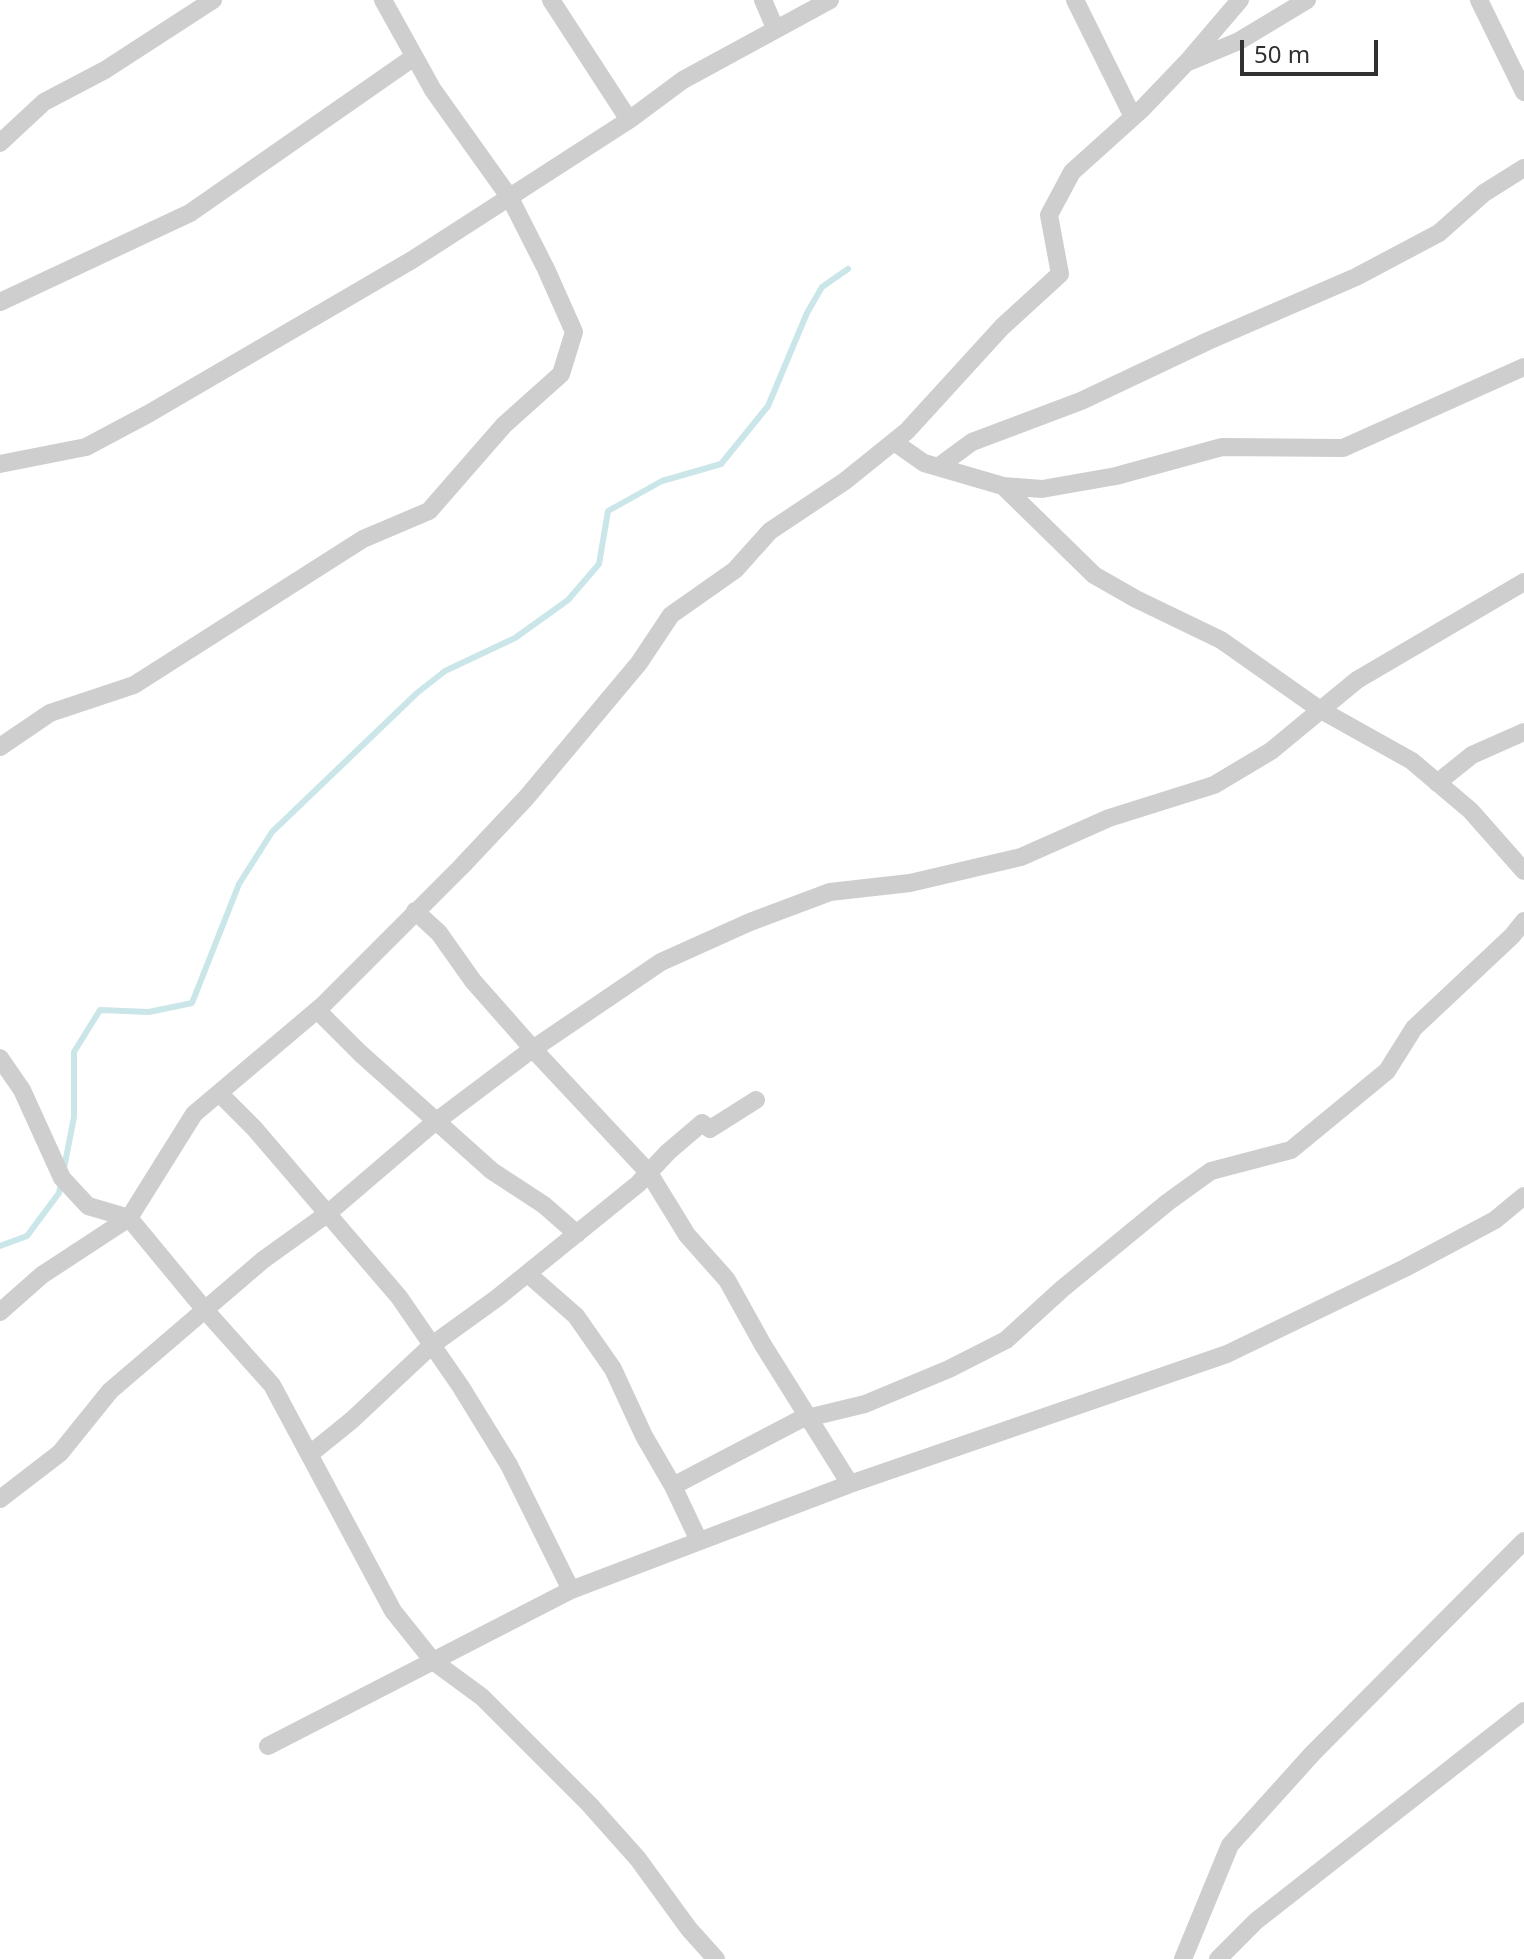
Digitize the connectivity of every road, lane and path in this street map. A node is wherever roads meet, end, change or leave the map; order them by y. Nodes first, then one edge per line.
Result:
1 (213, 0) edge
2 (383, 0) edge
3 (551, 0) edge
4 (763, 0) edge
5 (830, 0) edge
6 (1075, 0) edge
7 (1240, 0) edge
8 (1307, 0) edge
9 (1479, 0) edge
10 (775, 28) junction
11 (414, 57) junction
12 (1186, 63) junction
13 (1524, 92) edge
14 (1133, 117) junction
15 (629, 120) junction
16 (0, 143) edge
17 (1524, 168) edge
18 (510, 198) junction
19 (0, 302) edge
20 (1524, 367) edge
21 (894, 442) junction
22 (0, 464) edge
23 (938, 467) junction
24 (1003, 486) junction
25 (1524, 582) edge
26 (1319, 709) junction
27 (1524, 732) edge
28 (0, 747) edge
29 (1437, 783) junction
30 (1524, 871) edge
31 (415, 911) junction
32 (1524, 921) edge
33 (317, 1010) junction
34 (533, 1049) junction
35 (0, 1058) edge
36 (219, 1093) junction
37 (756, 1100) dead end
38 (437, 1121) junction
39 (649, 1173) junction
40 (1524, 1196) edge
41 (327, 1214) junction
42 (129, 1218) junction
43 (577, 1234) junction
44 (528, 1274) junction
45 (205, 1310) junction
46 (0, 1312) edge
47 (432, 1345) junction
48 (808, 1418) junction
49 (310, 1454) junction
50 (850, 1484) junction
51 (673, 1486) junction
52 (0, 1499) edge
53 (699, 1541) junction
54 (1524, 1541) edge
55 (571, 1590) junction
56 (433, 1661) junction
57 (1524, 1711) edge
58 (268, 1746) dead end
59 (716, 1959) edge
60 (1183, 1959) edge
61 (1218, 1959) edge

1 - 16 street
2 - 11 street
3 - 15 street
4 - 10 street
5 - 10 street
6 - 14 street
7 - 12 street
8 - 12 street
9 - 13 street
10 - 15 street
11 - 18 street
11 - 19 street
12 - 14 street
14 - 21 street
15 - 18 street
17 - 23 street
18 - 22 street
18 - 28 street
20 - 24 street
21 - 23 street
21 - 31 street
23 - 24 street
24 - 26 street
25 - 26 street
26 - 29 street
26 - 34 street
27 - 29 street
29 - 30 street
31 - 33 street
31 - 34 street
32 - 48 street
33 - 36 street
33 - 38 street
34 - 38 street
34 - 39 street
35 - 42 street
36 - 41 street
36 - 42 street
37 - 39 street
38 - 41 street
38 - 43 street
39 - 43 street
39 - 48 street
40 - 50 street
41 - 45 street
41 - 47 street
42 - 45 street
42 - 46 street
43 - 44 street
44 - 47 street
44 - 51 street
45 - 49 street
45 - 52 street
47 - 49 street
47 - 55 street
48 - 50 street
48 - 51 street
49 - 56 street
50 - 53 street
51 - 53 street
53 - 55 street
54 - 60 street
55 - 56 street
56 - 58 street
56 - 59 street
57 - 61 street

